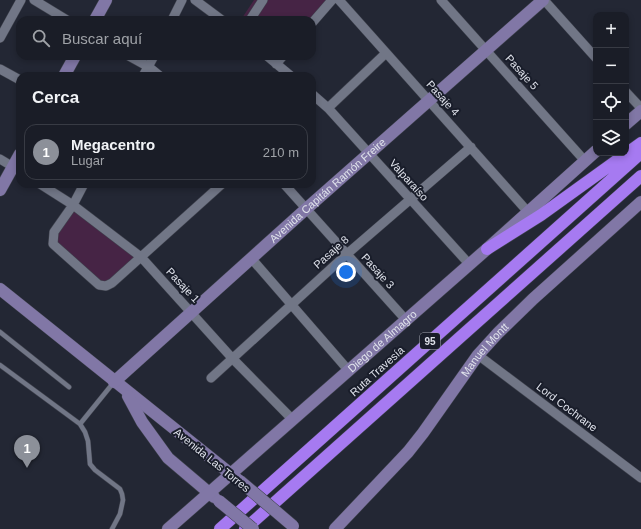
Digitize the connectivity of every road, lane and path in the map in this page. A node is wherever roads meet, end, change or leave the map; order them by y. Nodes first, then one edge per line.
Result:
1 (21, 0) edge
2 (34, 0) edge
3 (106, 0) edge
4 (182, 0) edge
5 (195, 0) edge
6 (263, 0) edge
7 (332, 0) edge
8 (339, 0) edge
9 (441, 0) edge
10 (544, 0) edge
11 (60, 16) edge
12 (97, 16) edge
13 (174, 16) edge
14 (217, 16) edge
15 (253, 16) edge
16 (316, 18) edge
17 (0, 38) edge
18 (486, 50) junction
19 (386, 53) junction
20 (593, 55) edge
21 (73, 60) edge
22 (136, 60) edge
23 (152, 60) edge
24 (272, 60) edge
25 (280, 60) edge
26 (276, 64) junction
27 (148, 67) junction
28 (0, 69) edge
29 (66, 72) edge
30 (146, 72) edge
31 (155, 72) edge
32 (285, 72) edge
33 (16, 78) edge
34 (629, 96) edge
35 (316, 100) edge
36 (429, 101) junction
37 (328, 108) junction
38 (641, 110) edge
39 (629, 121) edge
40 (641, 143) edge
41 (470, 147) junction
42 (641, 153) edge
43 (369, 154) junction
44 (593, 154) edge
45 (0, 159) edge
46 (585, 161) junction
47 (16, 169) edge
48 (641, 176) edge
49 (46, 188) edge
50 (82, 188) edge
51 (218, 188) edge
52 (288, 188) edge
53 (0, 190) edge
54 (410, 199) junction
55 (641, 202) edge
56 (73, 205) junction
57 (306, 209) junction
58 (528, 212) junction
59 (488, 249) junction
60 (347, 254) junction
61 (140, 257) junction
62 (251, 258) junction
63 (470, 265) junction
64 (0, 289) edge
65 (291, 304) junction
66 (191, 311) junction
67 (406, 320) junction
68 (0, 332) edge
69 (478, 355) junction
70 (232, 358) junction
71 (0, 365) edge
72 (349, 371) junction
73 (211, 378) dead end
74 (114, 382) junction
75 (69, 387) dead end
76 (126, 392) junction
77 (293, 420) junction
78 (80, 424) junction
79 (235, 478) junction
80 (641, 478) edge
81 (209, 493) junction
82 (348, 514) junction
83 (295, 527) edge
84 (112, 529) edge
85 (168, 529) edge
86 (220, 529) edge
87 (246, 529) edge
88 (253, 529) edge
89 (327, 529) edge
90 (335, 529) edge

1 - 17 street
2 - 11 street
3 - 12 main road
4 - 13 street
5 - 14 street
6 - 15 street
7 - 16 street
8 - 19 street, Pasaje 4
9 - 18 street, Pasaje 5
10 - 18 main road, Avenida Capitán Ramón Freire
10 - 20 street
18 - 36 main road, Avenida Capitán Ramón Freire
18 - 46 street, Pasaje 5
19 - 36 street, Pasaje 4
19 - 37 street
21 - 29 main road
22 - 27 street
23 - 27 street
24 - 26 street
25 - 26 street
26 - 32 street
27 - 30 street
27 - 31 street
28 - 33 street
34 - 38 street
35 - 37 street, Valparaíso
36 - 41 street, Pasaje 4
36 - 43 main road, Avenida Capitán Ramón Freire
37 - 43 street, Valparaíso
38 - 39 main road
40 - 59 highway
41 - 54 street, Pasaje 8
41 - 58 street, Pasaje 4
42 - 86 highway, Ruta Travesía / 95
43 - 54 street, Valparaíso
43 - 57 main road, Avenida Capitán Ramón Freire
44 - 46 main road, Diego de Almagro
45 - 47 street
46 - 58 main road, Diego de Almagro
47 - 53 main road
48 - 87 highway, 95
49 - 56 street, Pasaje 1
50 - 56 street
51 - 61 street
52 - 57 street, Pasaje 3
54 - 60 street, Pasaje 8
54 - 63 street, Valparaíso
55 - 69 main road, Manuel Montt
56 - 61 street, Pasaje 1
56 - 61 street
57 - 60 street, Pasaje 3
57 - 62 main road, Avenida Capitán Ramón Freire
58 - 59 main road, Diego de Almagro
59 - 63 main road, Diego de Almagro
60 - 65 street, Pasaje 8
60 - 67 street, Pasaje 3
61 - 66 street, Pasaje 1
62 - 65 street
62 - 66 main road, Avenida Capitán Ramón Freire
63 - 67 main road, Diego de Almagro
64 - 74 main road, Avenida Las Torres
65 - 70 street, Pasaje 8
65 - 72 street
66 - 70 street, Pasaje 1
66 - 74 main road, Avenida Capitán Ramón Freire
67 - 72 main road, Diego de Almagro
68 - 75 lane
69 - 80 street, Lord Cochrane
69 - 82 main road, Manuel Montt
70 - 73 street, Pasaje 8
70 - 77 street, Pasaje 1
71 - 78 lane
72 - 77 main road, Diego de Almagro
74 - 76 main road, Avenida Las Torres
74 - 78 lane
76 - 79 main road, Avenida Las Torres
76 - 81 main road, Avenida Las Torres
77 - 79 main road, Diego de Almagro
78 - 84 lane
79 - 81 main road, Diego de Almagro
79 - 83 main road, Avenida Las Torres, bridge
81 - 85 main road, Diego de Almagro
81 - 88 main road, Avenida Las Torres, bridge
82 - 89 main road, Manuel Montt
82 - 90 main road, Manuel Montt

